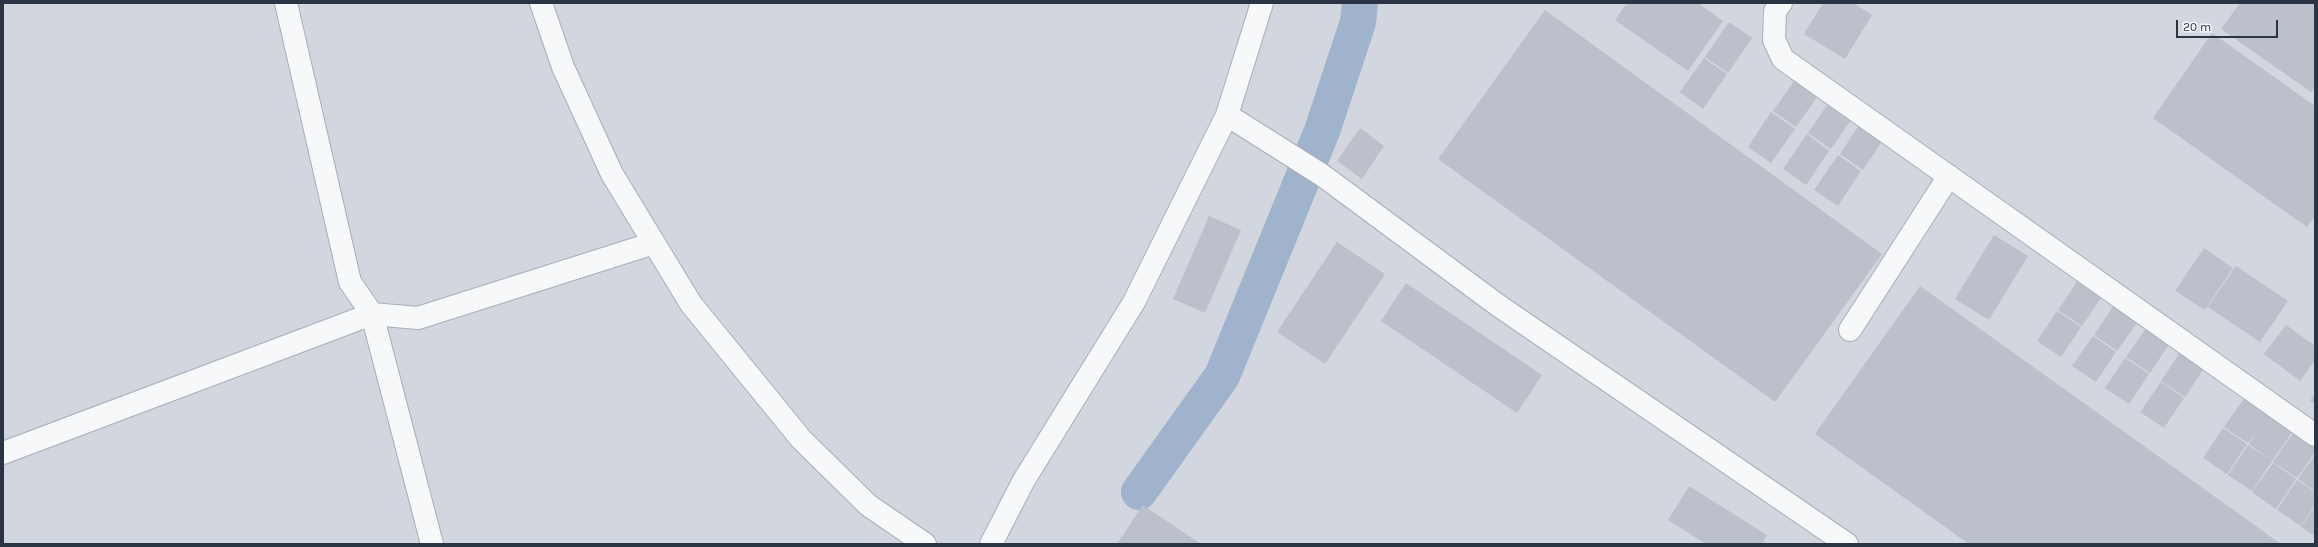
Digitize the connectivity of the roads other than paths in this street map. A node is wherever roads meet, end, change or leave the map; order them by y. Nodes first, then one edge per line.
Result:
1 (286, 3) edge
2 (541, 3) edge
3 (1262, 3) edge
4 (1781, 3) edge
5 (1227, 115) junction
6 (1949, 176) junction
7 (654, 242) junction
8 (372, 314) junction
9 (1850, 330) dead end
10 (2315, 435) edge
11 (3, 453) edge
12 (432, 544) edge
13 (925, 544) edge
14 (991, 544) edge
15 (1847, 544) edge

1 - 8 street
2 - 7 street
3 - 5 street
4 - 6 street
5 - 14 street
5 - 15 street
6 - 9 street
6 - 10 street
7 - 8 street
7 - 13 street
8 - 11 street
8 - 12 street

